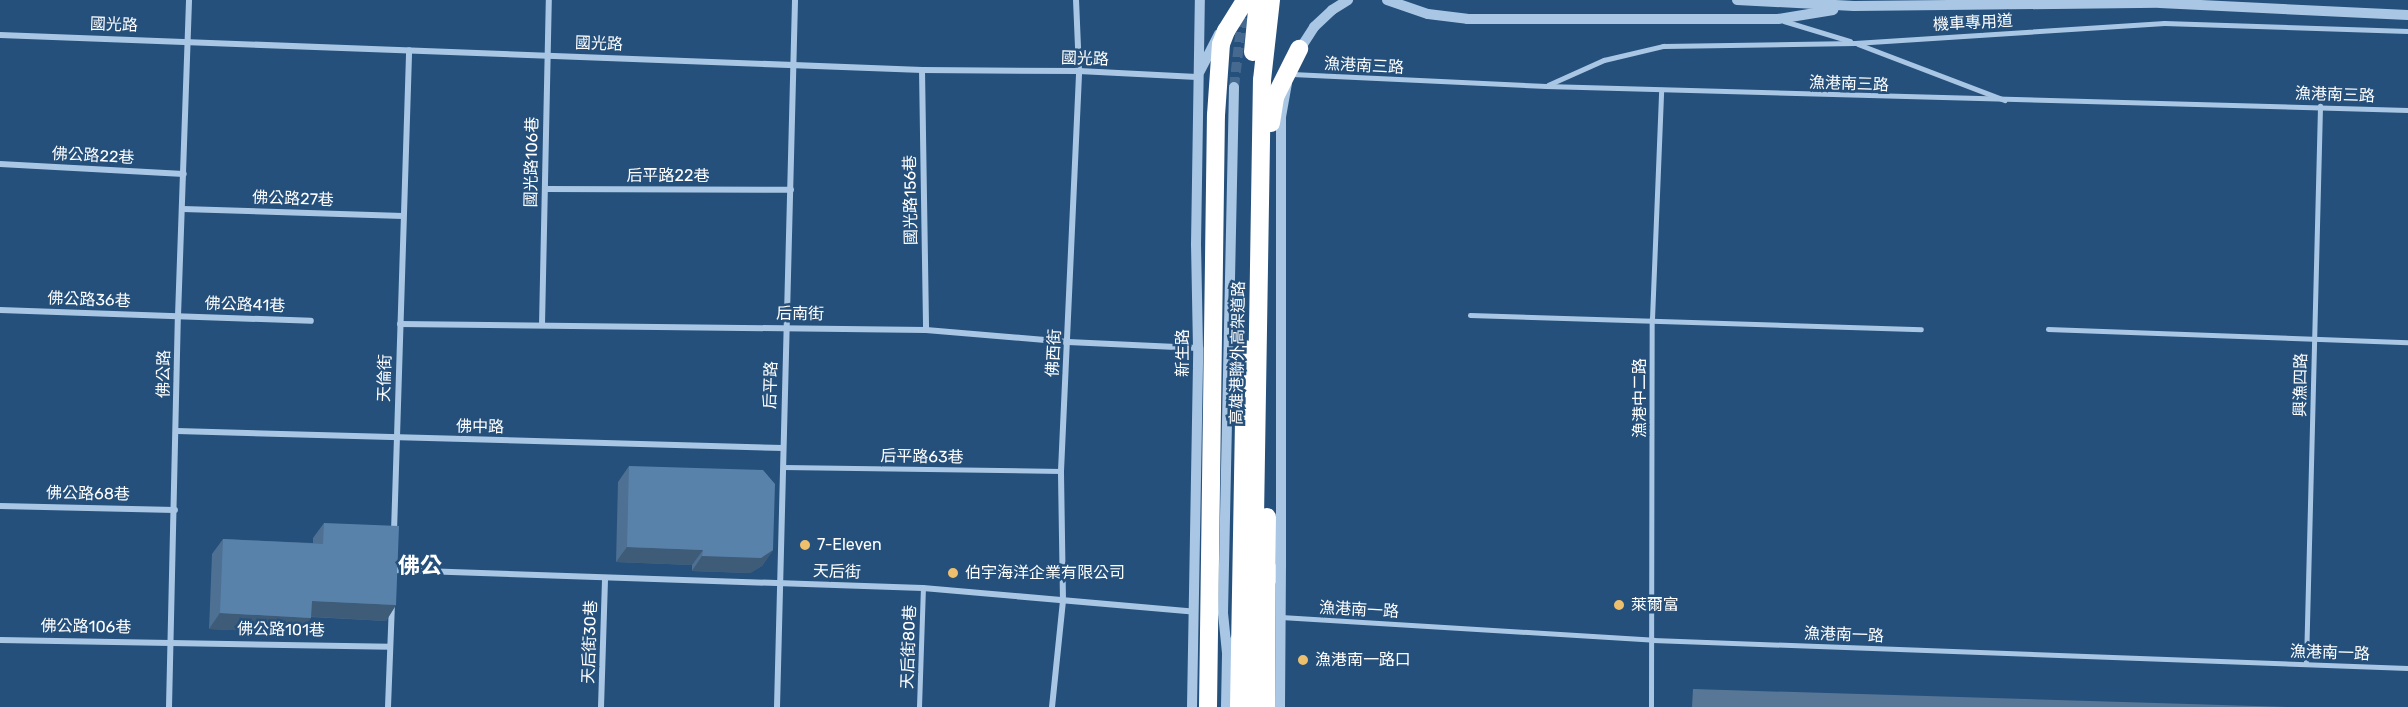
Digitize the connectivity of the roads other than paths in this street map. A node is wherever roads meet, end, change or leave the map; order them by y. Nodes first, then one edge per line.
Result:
1 (189, 0) edge
2 (549, 0) edge
3 (795, 0) edge
4 (1076, 0) edge
5 (1200, 0) edge
6 (1271, 0) edge
7 (1348, 0) edge
8 (1387, 0) edge
9 (1737, 0) edge
10 (1250, 2) edge
11 (1854, 6) junction
12 (2408, 15) edge
13 (1778, 19) junction
14 (2408, 31) edge
15 (0, 34) edge
16 (187, 42) junction
17 (1855, 43) junction
18 (1299, 49) junction
19 (408, 50) junction
20 (548, 56) junction
21 (794, 63) junction
22 (922, 70) junction
23 (1079, 71) junction
24 (1289, 74) junction
25 (1197, 77) junction
26 (1546, 86) junction
27 (1234, 87) tunnel mouth
28 (1661, 90) junction
29 (2008, 101) junction
30 (2320, 106) junction
31 (2408, 110) edge
32 (0, 164) edge
33 (184, 174) junction
34 (545, 189) junction
35 (791, 190) junction
36 (183, 209) junction
37 (403, 216) junction
38 (0, 310) edge
39 (1470, 315) dead end
40 (178, 316) junction
41 (1652, 319) junction
42 (312, 321) dead end
43 (400, 324) junction
44 (542, 325) junction
45 (787, 327) junction
46 (1921, 329) dead end
47 (2048, 329) dead end
48 (926, 330) junction
49 (2314, 340) junction
50 (1068, 342) junction
51 (2408, 342) edge
52 (1198, 348) junction
53 (177, 431) junction
54 (397, 439) junction
55 (783, 448) junction
56 (783, 467) junction
57 (1061, 471) junction
58 (0, 506) edge
59 (175, 510) junction
60 (394, 534) edge
61 (393, 558) edge
62 (1281, 565) junction
63 (393, 570) junction
64 (605, 578) junction
65 (392, 581) edge
66 (780, 584) junction
67 (923, 588) junction
68 (392, 592) edge
69 (1063, 601) junction
70 (1194, 612) junction
71 (1222, 613) junction
72 (1250, 616) junction
73 (1280, 617) junction
74 (0, 640) edge
75 (1653, 640) junction
76 (171, 641) junction
77 (390, 647) junction
78 (1227, 653) junction
79 (2306, 664) junction
80 (2408, 668) edge
81 (169, 707) edge
82 (388, 707) edge
83 (601, 707) edge
84 (777, 707) edge
85 (919, 707) edge
86 (1052, 707) edge
87 (1192, 707) edge
88 (1208, 707) edge
89 (1226, 707) edge
90 (1239, 707) edge
91 (1252, 707) edge
92 (1266, 707) edge
93 (1280, 707) edge
94 (1651, 707) edge

1 - 16 street, 佛公路
2 - 20 street, 國光路106巷
3 - 21 street, 后平路
4 - 23 street, 佛西街
5 - 25 street, 新生路
6 - 91 highway, 高雄港聯外高架道路, bridge
7 - 18 street
8 - 13 street
9 - 11 street
10 - 25 street
10 - 88 highway, bridge
10 - 90 highway, 高雄港聯外高架道路, bridge
11 - 12 street
11 - 13 street
13 - 17 lane
14 - 17 lane, 機車專用道
15 - 16 street, 國光路
16 - 19 street, 國光路
16 - 33 street, 佛公路
17 - 26 lane, 機車專用道
17 - 29 lane
18 - 24 street
18 - 92 highway, bridge
19 - 20 street, 國光路
19 - 37 street, 天倫街
20 - 21 street, 國光路
20 - 34 street, 國光路106巷
21 - 22 street, 國光路
21 - 35 street, 后平路
22 - 23 street, 國光路
22 - 48 street, 國光路156巷
23 - 25 street, 國光路
23 - 50 street, 佛西街
24 - 26 lane, 漁港南三路
24 - 62 street
25 - 52 street, 新生路
26 - 28 lane, 漁港南三路
27 - 71 street
28 - 29 lane, 漁港南三路
28 - 41 lane, 漁港中二路
29 - 30 lane, 漁港南三路
30 - 31 lane, 漁港南三路
30 - 49 lane, 興漁四路
32 - 33 street, 佛公路22巷
33 - 36 street, 佛公路
34 - 35 street, 后平路22巷
34 - 44 street, 國光路106巷
35 - 45 street, 后平路
36 - 37 street, 佛公路27巷
36 - 40 street, 佛公路
37 - 43 street, 天倫街
38 - 40 street, 佛公路36巷
39 - 41 lane
40 - 42 street, 佛公路41巷
40 - 53 street, 佛公路
41 - 46 lane
41 - 75 lane, 漁港中二路
43 - 44 street, 后南街
43 - 54 street, 天倫街
44 - 45 street, 后南街
45 - 48 street, 后南街
45 - 55 street, 后平路
47 - 49 lane
48 - 50 street, 后南街
49 - 51 lane
49 - 79 lane, 興漁四路
50 - 52 street, 后南街
50 - 57 street, 佛西街
52 - 70 street, 新生路
53 - 54 street, 佛中路
53 - 59 street, 佛公路
54 - 55 street, 佛中路
54 - 60 street, 天倫街
55 - 56 street, 后平路
56 - 57 lane, 后平路63巷
56 - 66 street, 后平路
57 - 69 street, 佛西街
58 - 59 street, 佛公路68巷
59 - 76 street, 佛公路
61 - 63 street
62 - 72 street
62 - 73 street
63 - 64 street, 天后街
63 - 65 street
64 - 66 street, 天后街
64 - 83 street, 天后街30巷
66 - 67 street, 天后街
66 - 84 street, 后平路
67 - 69 street, 天后街
67 - 85 lane, 天后街80巷
68 - 77 street
69 - 70 street, 天后街
69 - 86 street, 佛西街
70 - 71 street, 天后街
70 - 87 street, 新生路
71 - 72 street, 天后街
71 - 78 street
72 - 73 street, 天后街
72 - 78 street
73 - 75 lane, 漁港南一路
73 - 93 street
74 - 76 street, 佛公路106巷
75 - 79 lane, 漁港南一路
75 - 94 lane, 漁港中二路
76 - 77 street, 佛公路101巷
76 - 81 street, 佛公路
77 - 82 street
78 - 89 street
79 - 80 lane, 漁港南一路

